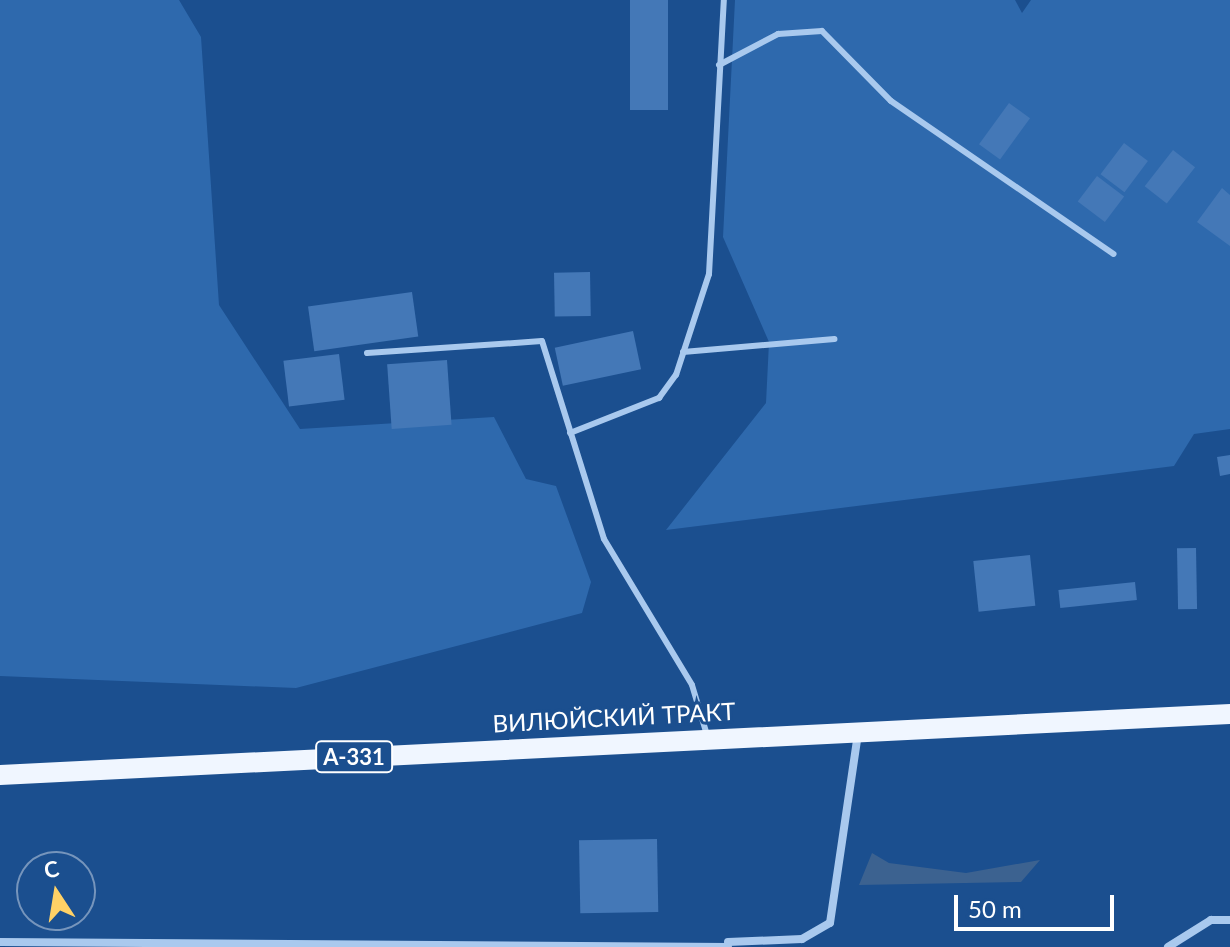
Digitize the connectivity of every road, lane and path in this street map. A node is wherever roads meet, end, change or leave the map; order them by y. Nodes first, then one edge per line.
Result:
1 (724, 0) edge
2 (719, 65) junction
3 (1114, 254) dead end
4 (834, 339) dead end
5 (683, 352) junction
6 (367, 353) dead end
7 (570, 433) junction
8 (1230, 714) edge
9 (858, 732) junction
10 (708, 738) junction
11 (0, 775) edge
12 (1230, 920) edge
13 (0, 942) edge
14 (298, 944) edge
15 (511, 944) edge
16 (728, 944) edge
17 (84, 945) edge
18 (1168, 947) edge

1 - 2 lane
2 - 3 lane
2 - 5 lane
4 - 5 lane
5 - 7 lane
6 - 7 lane
7 - 10 lane
8 - 9 main road, ВИЛЮЙСКИЙ ТРАКТ / А-331
9 - 10 main road, ВИЛЮЙСКИЙ ТРАКТ / А-331
9 - 16 street
10 - 11 main road, ВИЛЮЙСКИЙ ТРАКТ / А-331
12 - 18 street
13 - 17 street
14 - 15 street
14 - 17 street
15 - 16 street

